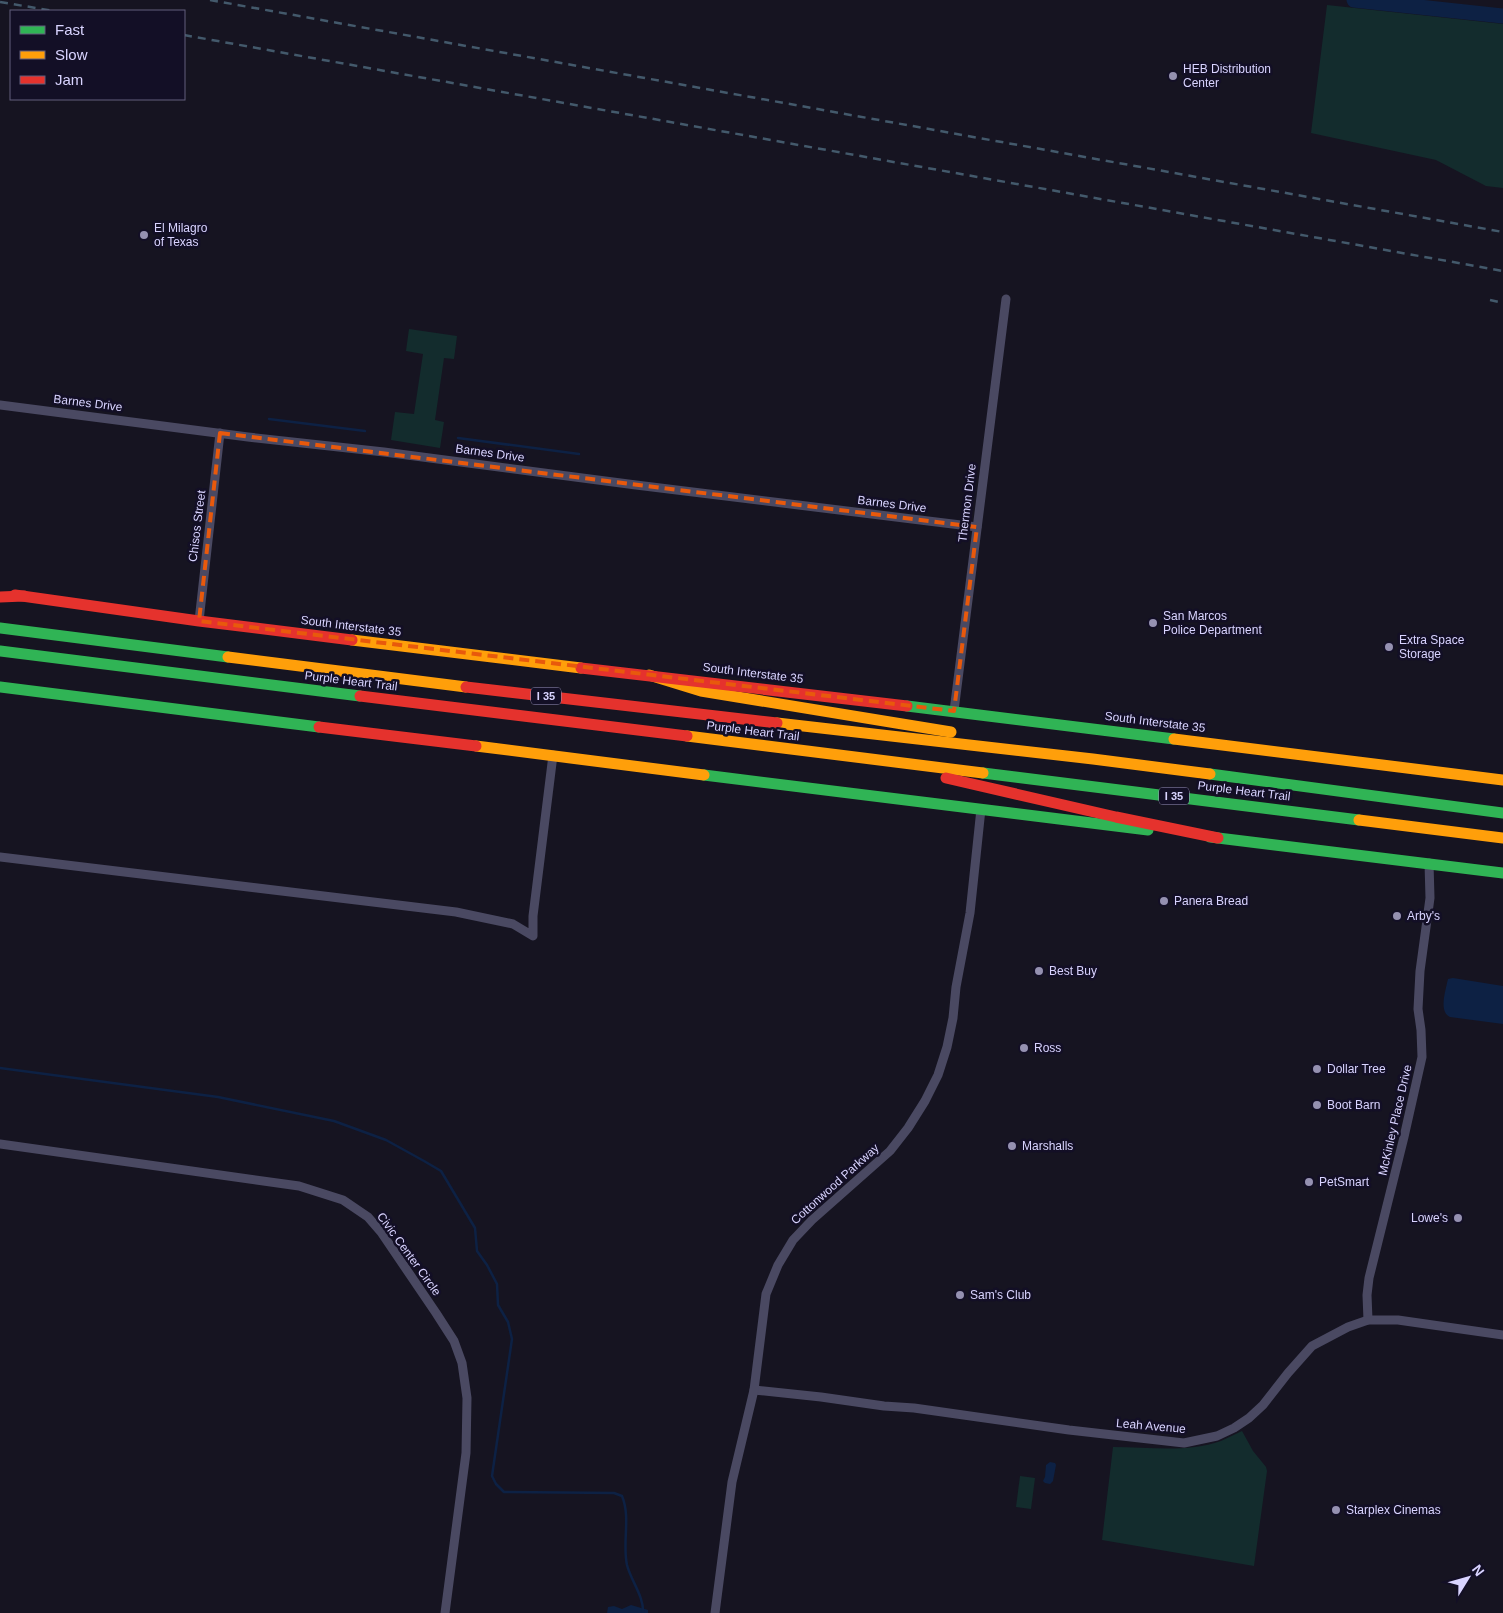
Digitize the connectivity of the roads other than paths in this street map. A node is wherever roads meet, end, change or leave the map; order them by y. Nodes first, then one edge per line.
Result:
1 (1006, 299) dead end
2 (0, 404) edge
3 (220, 433) junction
4 (977, 527) junction
5 (0, 593) edge
6 (24, 596) junction
7 (0, 597) edge
8 (199, 621) junction
9 (0, 628) edge
10 (0, 651) edge
11 (649, 675) junction
12 (0, 687) edge
13 (954, 711) junction
14 (553, 755) junction
15 (846, 756) junction
16 (1093, 759) junction
17 (1503, 780) edge
18 (981, 809) junction
19 (1503, 813) edge
20 (1218, 838) junction
21 (1503, 838) edge
22 (0, 857) edge
23 (1429, 863) junction
24 (1503, 873) edge
25 (0, 1144) edge
26 (1368, 1320) junction
27 (1503, 1335) edge
28 (754, 1390) junction
29 (445, 1613) edge
30 (715, 1613) edge

1 - 4 street, Thermon Drive
2 - 3 street, Barnes Drive
3 - 4 street, Barnes Drive
3 - 8 street, Chisos Street
4 - 13 street, Thermon Drive
5 - 6 main road, South Interstate 35
6 - 7 main road
6 - 8 main road, South Interstate 35
8 - 11 main road, South Interstate 35
9 - 16 main road, Purple Heart Trail / I 35
10 - 15 main road, Purple Heart Trail / I 35
11 - 13 main road, South Interstate 35
11 - 16 main road
12 - 14 main road
13 - 17 main road, South Interstate 35
14 - 18 main road
14 - 22 street
15 - 20 main road
15 - 21 main road, Purple Heart Trail / I 35
16 - 19 main road, Purple Heart Trail / I 35
18 - 20 main road
18 - 28 street, Cottonwood Parkway
20 - 23 main road
23 - 24 main road
23 - 26 street, McKinley Place Drive
25 - 29 street, Civic Center Circle
26 - 27 street, Leah Avenue
26 - 28 street, Leah Avenue
28 - 30 street, Cottonwood Parkway

